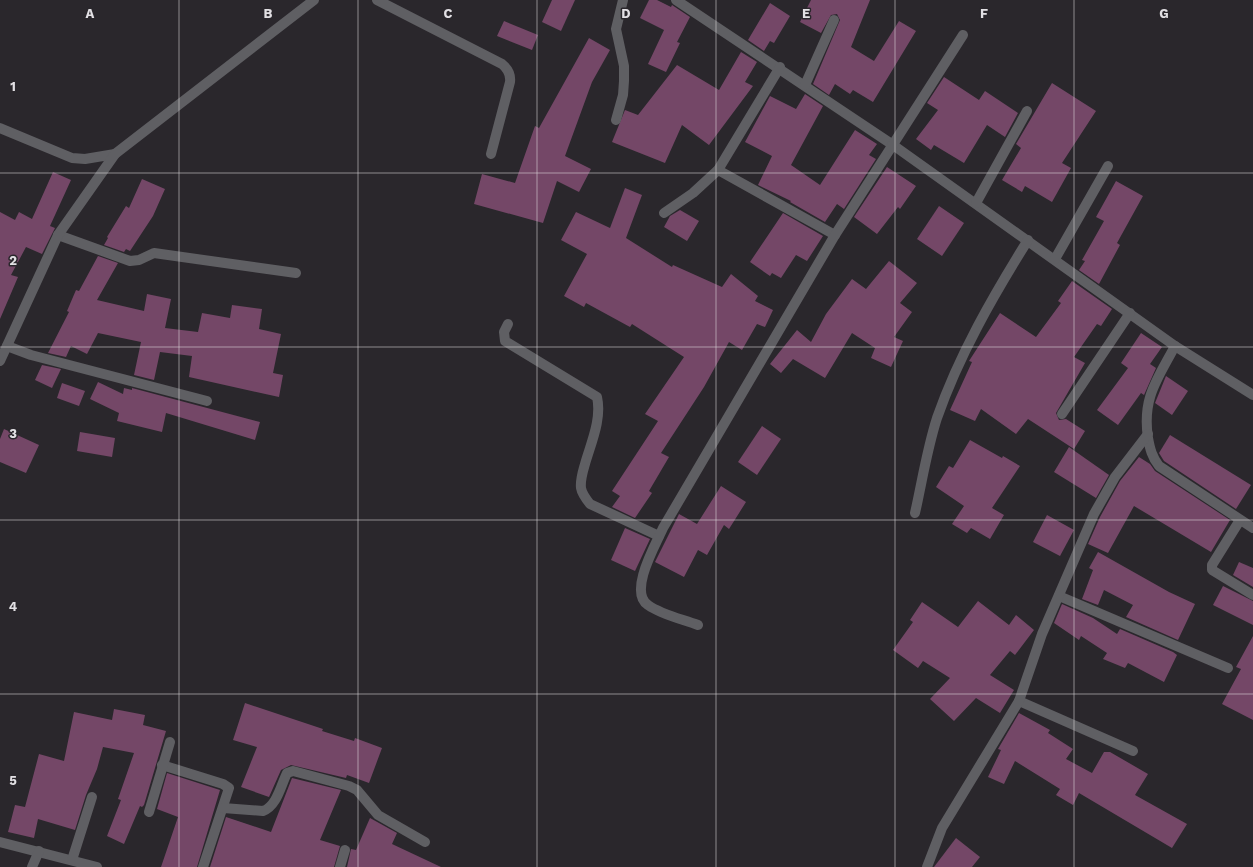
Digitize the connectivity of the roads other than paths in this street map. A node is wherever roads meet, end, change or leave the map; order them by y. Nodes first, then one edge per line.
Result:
1 (314, 0) edge
2 (377, 0) edge
3 (623, 0) edge
4 (676, 0) edge
5 (834, 20) dead end
6 (963, 35) dead end
7 (780, 68) junction
8 (805, 85) junction
9 (1027, 111) dead end
10 (616, 120) dead end
11 (0, 128) edge
12 (893, 145) junction
13 (115, 154) junction
14 (491, 154) dead end
15 (1108, 166) dead end
16 (718, 170) junction
17 (976, 203) junction
18 (664, 213) dead end
19 (58, 235) junction
20 (835, 235) junction
21 (1028, 240) junction
22 (1055, 259) junction
23 (296, 273) dead end
24 (1130, 313) junction
25 (508, 324) dead end
26 (1175, 346) junction
27 (12, 348) junction
28 (0, 361) edge
29 (1253, 395) edge
30 (207, 401) dead end
31 (1062, 414) dead end
32 (1148, 434) junction
33 (915, 513) dead end
34 (1240, 520) junction
35 (1253, 528) edge
36 (660, 536) junction
37 (1253, 595) edge
38 (1059, 596) junction
39 (698, 624) dead end
40 (1228, 668) dead end
41 (1019, 701) junction
42 (170, 742) dead end
43 (1133, 751) dead end
44 (162, 765) junction
45 (92, 797) dead end
46 (223, 808) junction
47 (149, 812) dead end
48 (0, 842) edge
49 (425, 842) dead end
50 (345, 850) dead end
51 (39, 851) junction
52 (72, 860) junction
53 (32, 867) edge
54 (97, 867) edge
55 (203, 867) edge
56 (340, 867) edge
57 (927, 867) edge

1 - 13 street
2 - 14 street
3 - 10 street
4 - 7 street
5 - 8 street
6 - 12 street
7 - 8 street
7 - 16 street
8 - 12 street
9 - 17 street
11 - 13 street
12 - 17 street
12 - 20 street
13 - 19 street
15 - 22 street
16 - 18 street
16 - 20 street
17 - 21 street
19 - 23 street
19 - 27 street
20 - 36 street
21 - 22 street
21 - 33 street
22 - 24 street
24 - 26 street
24 - 31 street
25 - 36 street
26 - 29 street
26 - 32 street
27 - 28 street
27 - 30 street
32 - 34 street
32 - 38 street
34 - 35 street
34 - 37 street
36 - 39 street
38 - 40 street
38 - 41 street
41 - 43 street
41 - 57 street
42 - 44 street
44 - 46 street
44 - 47 street
45 - 52 street
46 - 49 street
46 - 55 street
48 - 51 street
50 - 56 street
51 - 52 street
51 - 53 street
52 - 54 street

